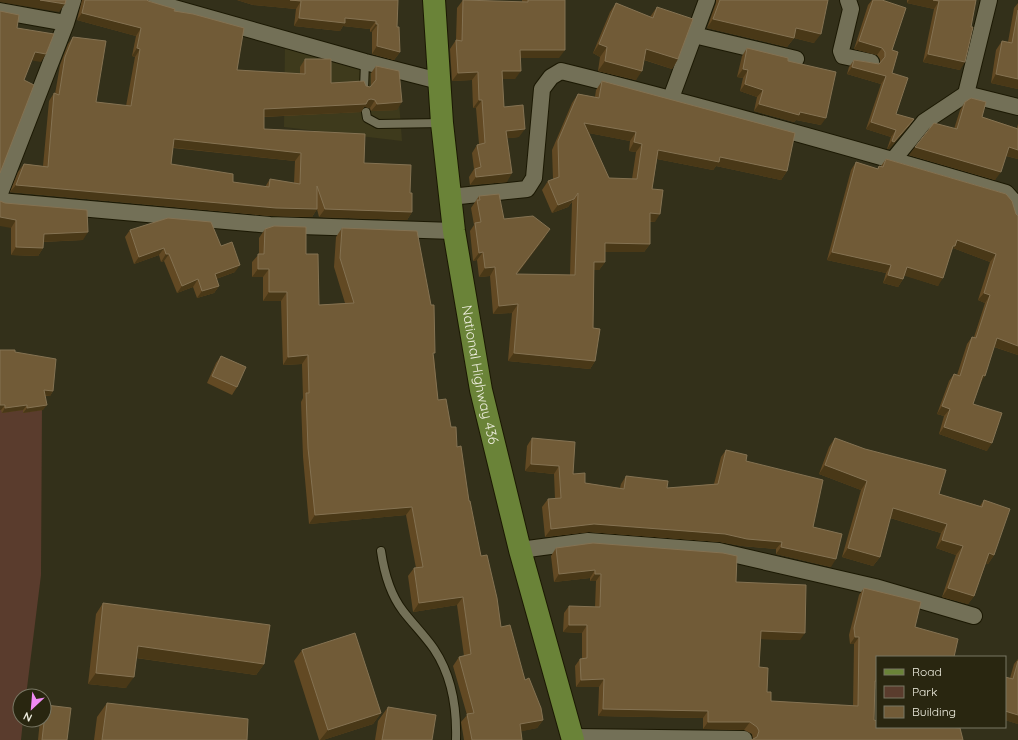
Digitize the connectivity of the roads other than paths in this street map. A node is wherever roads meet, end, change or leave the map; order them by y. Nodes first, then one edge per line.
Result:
1 (73, 0) edge
2 (146, 0) edge
3 (434, 0) edge
4 (708, 0) edge
5 (848, 0) edge
6 (989, 0) edge
7 (0, 11) edge
8 (66, 23) junction
9 (694, 36) junction
10 (796, 59) dead end
11 (365, 62) junction
12 (871, 62) edge
13 (439, 81) junction
14 (364, 88) edge
15 (966, 94) junction
16 (671, 98) junction
17 (1018, 107) edge
18 (366, 112) edge
19 (442, 122) junction
20 (893, 160) junction
21 (0, 193) edge
22 (450, 197) junction
23 (0, 201) edge
24 (1018, 216) edge
25 (454, 231) junction
26 (520, 550) junction
27 (381, 551) dead end
28 (974, 616) dead end
29 (573, 739) edge
30 (744, 739) edge
31 (456, 740) edge

1 - 8 street
2 - 11 street
3 - 13 main road, National Highway 436
4 - 9 street
5 - 12 street
6 - 15 street
7 - 8 street
8 - 21 street
9 - 10 street
9 - 16 street
11 - 13 street
11 - 14 lane
13 - 19 main road, National Highway 436
15 - 17 street
15 - 20 street
16 - 20 street
16 - 22 street
18 - 19 lane
19 - 22 main road, National Highway 436
20 - 24 street
22 - 25 main road, National Highway 436
23 - 25 street
25 - 26 main road, National Highway 436
26 - 28 street
26 - 29 main road, National Highway 436
27 - 31 lane
29 - 30 street

